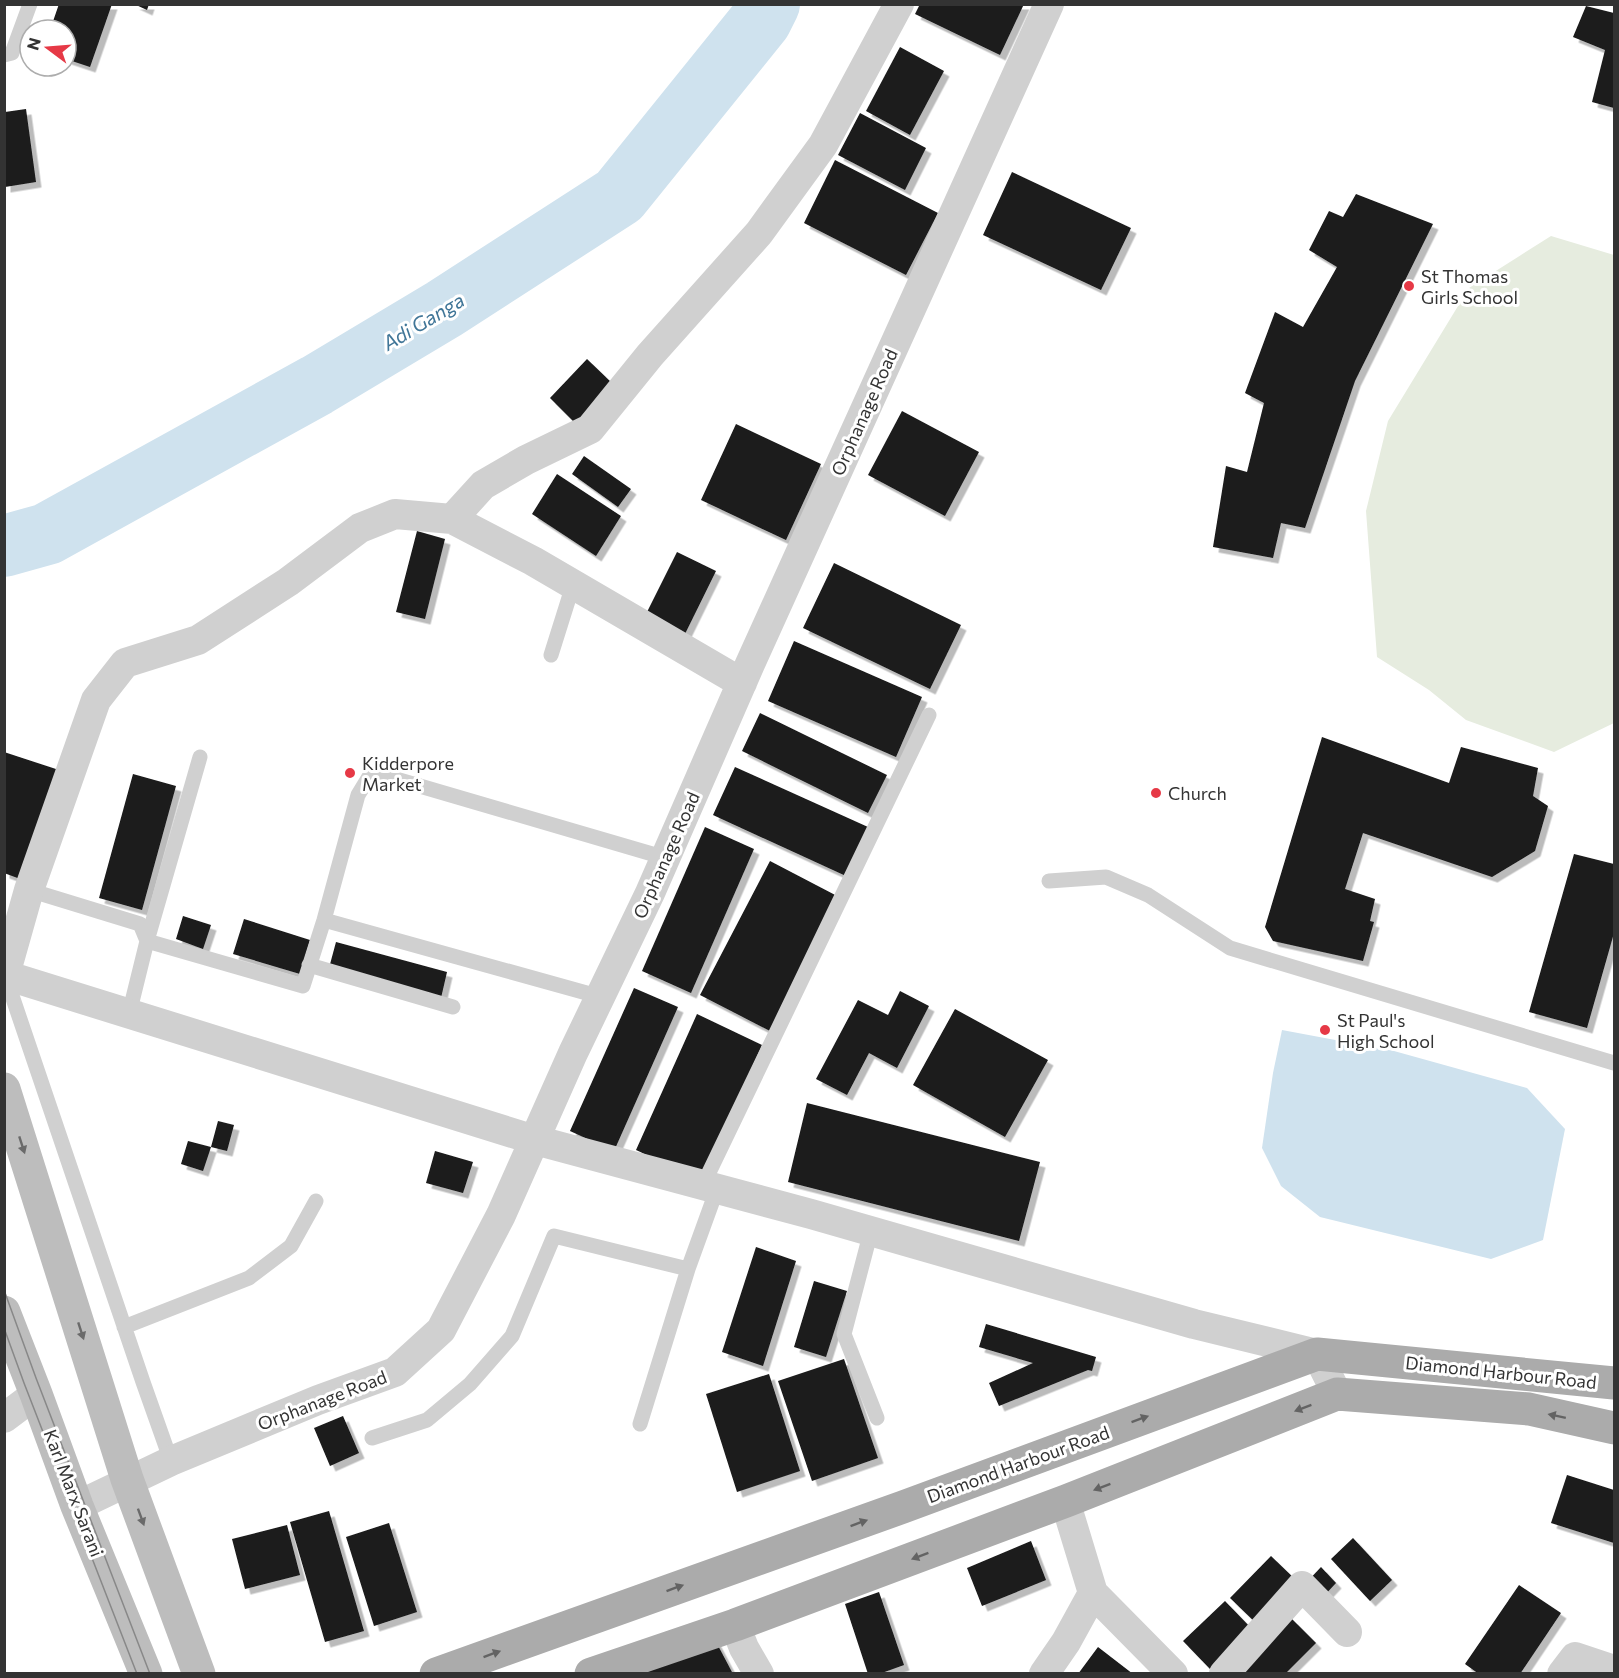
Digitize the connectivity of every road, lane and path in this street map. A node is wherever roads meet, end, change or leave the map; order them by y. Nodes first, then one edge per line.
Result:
1 (30, 4) edge
2 (899, 4) edge
3 (1049, 4) edge
4 (4, 54) edge
5 (452, 519) junction
6 (573, 585) junction
7 (551, 655) dead end
8 (742, 683) junction
9 (929, 715) dead end
10 (200, 757) dead end
11 (666, 858) junction
12 (1049, 881) dead end
13 (29, 890) junction
14 (324, 920) junction
15 (147, 941) junction
16 (309, 965) junction
17 (4, 975) edge
18 (601, 997) junction
19 (453, 1007) dead end
20 (129, 1014) junction
21 (1614, 1063) edge
22 (4, 1089) edge
23 (535, 1140) junction
24 (710, 1187) junction
25 (316, 1201) dead end
26 (871, 1231) junction
27 (688, 1269) junction
28 (4, 1312) edge
29 (124, 1327) junction
30 (1317, 1354) junction
31 (1614, 1383) edge
32 (36, 1394) junction
33 (1337, 1394) junction
34 (4, 1418) edge
35 (877, 1418) dead end
36 (640, 1424) dead end
37 (1614, 1428) edge
38 (372, 1438) dead end
39 (171, 1461) junction
40 (1066, 1501) junction
41 (77, 1506) junction
42 (1093, 1593) junction
43 (735, 1625) junction
44 (1347, 1632) dead end
45 (1614, 1670) edge
46 (146, 1674) edge
47 (199, 1674) edge
48 (436, 1674) edge
49 (591, 1674) edge
50 (759, 1674) edge
51 (1044, 1674) edge
52 (1173, 1674) edge
53 (1224, 1674) edge
54 (1562, 1674) edge

1 - 4 lane
2 - 5 street
3 - 8 street, Orphanage Road
5 - 6 street
5 - 13 street
6 - 7 lane
6 - 8 street
8 - 11 street, Orphanage Road
9 - 24 lane
10 - 15 lane
11 - 14 lane
11 - 18 street, Orphanage Road
12 - 21 lane
13 - 15 lane
13 - 17 street
14 - 16 lane
14 - 18 lane
15 - 16 lane
15 - 20 lane
16 - 19 lane
17 - 20 street
17 - 29 lane
18 - 23 street, Orphanage Road
20 - 23 street
22 -> 47 main road, bridge
23 - 24 street
23 - 39 street, Orphanage Road
24 - 26 street
24 - 27 lane
25 - 29 lane
26 - 30 street
26 - 35 lane
27 - 36 lane
27 - 38 lane
28 - 32 main road, Karl Marx Sarani
29 - 39 lane
30 - 31 main road, Diamond Harbour Road
30 - 33 street
48 -> 30 main road, Diamond Harbour Road
32 - 34 street
32 - 41 main road, Karl Marx Sarani
37 -> 33 main road, Diamond Harbour Road
33 -> 40 main road, Diamond Harbour Road
39 - 41 street, Orphanage Road
40 - 42 street
40 -> 43 main road, Diamond Harbour Road
41 - 46 main road, Karl Marx Sarani
42 - 51 street
42 - 52 street
43 - 49 main road, Diamond Harbour Road
43 - 50 street
44 - 53 street
45 - 54 street

